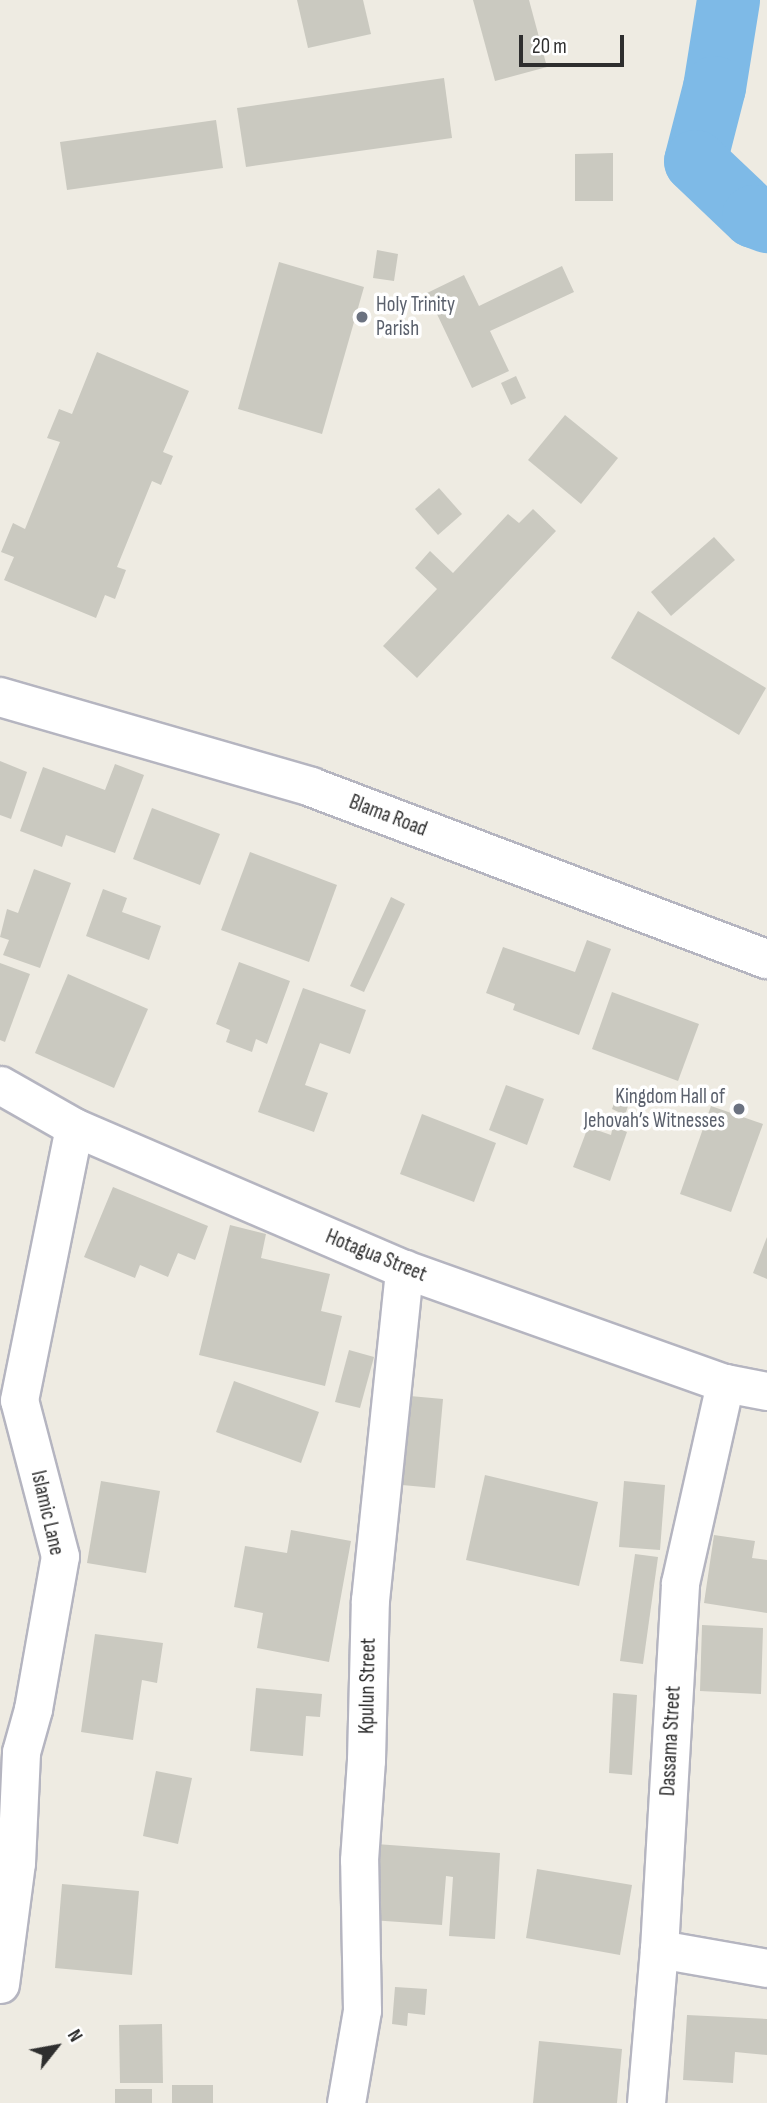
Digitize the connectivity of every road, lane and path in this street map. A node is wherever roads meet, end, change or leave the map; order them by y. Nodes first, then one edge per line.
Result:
1 (0, 697) edge
2 (767, 959) edge
3 (0, 1085) edge
4 (74, 1127) junction
5 (404, 1269) junction
6 (725, 1383) junction
7 (767, 1391) edge
8 (10, 1749) edge
9 (659, 1949) junction
10 (767, 1968) edge
11 (0, 1984) edge
12 (346, 2103) edge
13 (646, 2103) edge

1 - 2 street, Blama Road
3 - 4 street, Hotagua Street
4 - 5 street, Hotagua Street
4 - 8 street, Islamic Lane
5 - 6 street, Hotagua Street
5 - 12 street, Kpulun Street
6 - 7 street, Hotagua Street
6 - 9 street, Dassama Street
8 - 11 street, Islamic Lane
9 - 10 street
9 - 13 street, Dassama Street

